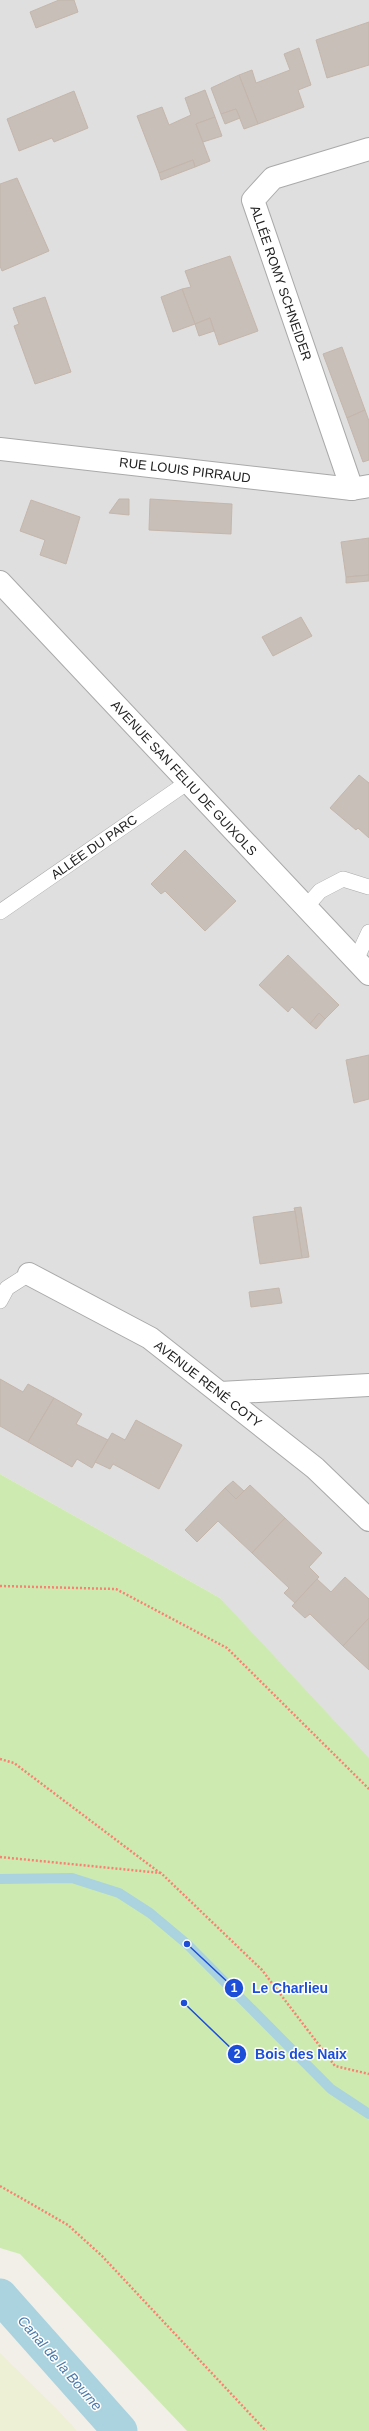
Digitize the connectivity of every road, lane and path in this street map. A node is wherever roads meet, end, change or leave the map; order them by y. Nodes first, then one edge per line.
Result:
1 (369, 149) edge
2 (0, 440) edge
3 (0, 449) edge
4 (360, 488) edge
5 (0, 582) edge
6 (188, 782) junction
7 (369, 887) edge
8 (306, 907) junction
9 (0, 912) edge
10 (369, 932) edge
11 (362, 967) edge
12 (29, 1274) joint
13 (0, 1301) edge
14 (369, 1384) edge
15 (220, 1393) junction
16 (369, 1520) edge
17 (0, 1586) edge
18 (0, 1759) edge
19 (369, 1789) edge
20 (0, 1857) edge
21 (161, 1873) junction
22 (369, 2074) edge
23 (0, 2186) edge
24 (266, 2431) edge

1 - 4 street, ALLÉE ROMY SCHNEIDER
2 - 3 street
3 - 4 street, RUE LOUIS PIRRAUD
5 - 6 street, AVENUE SAN FELIU DE GUIXOLS
6 - 8 street, AVENUE SAN FELIU DE GUIXOLS
6 - 9 lane, ALLÉE DU PARC
7 - 8 lane
8 - 11 street, AVENUE SAN FELIU DE GUIXOLS
10 - 11 lane
12 - 13 lane
12 - 15 street, AVENUE RENÉ COTY
14 - 15 street
15 - 16 street, AVENUE RENÉ COTY
17 - 19 path
18 - 21 path
20 - 21 path
21 - 22 path
23 - 24 path

